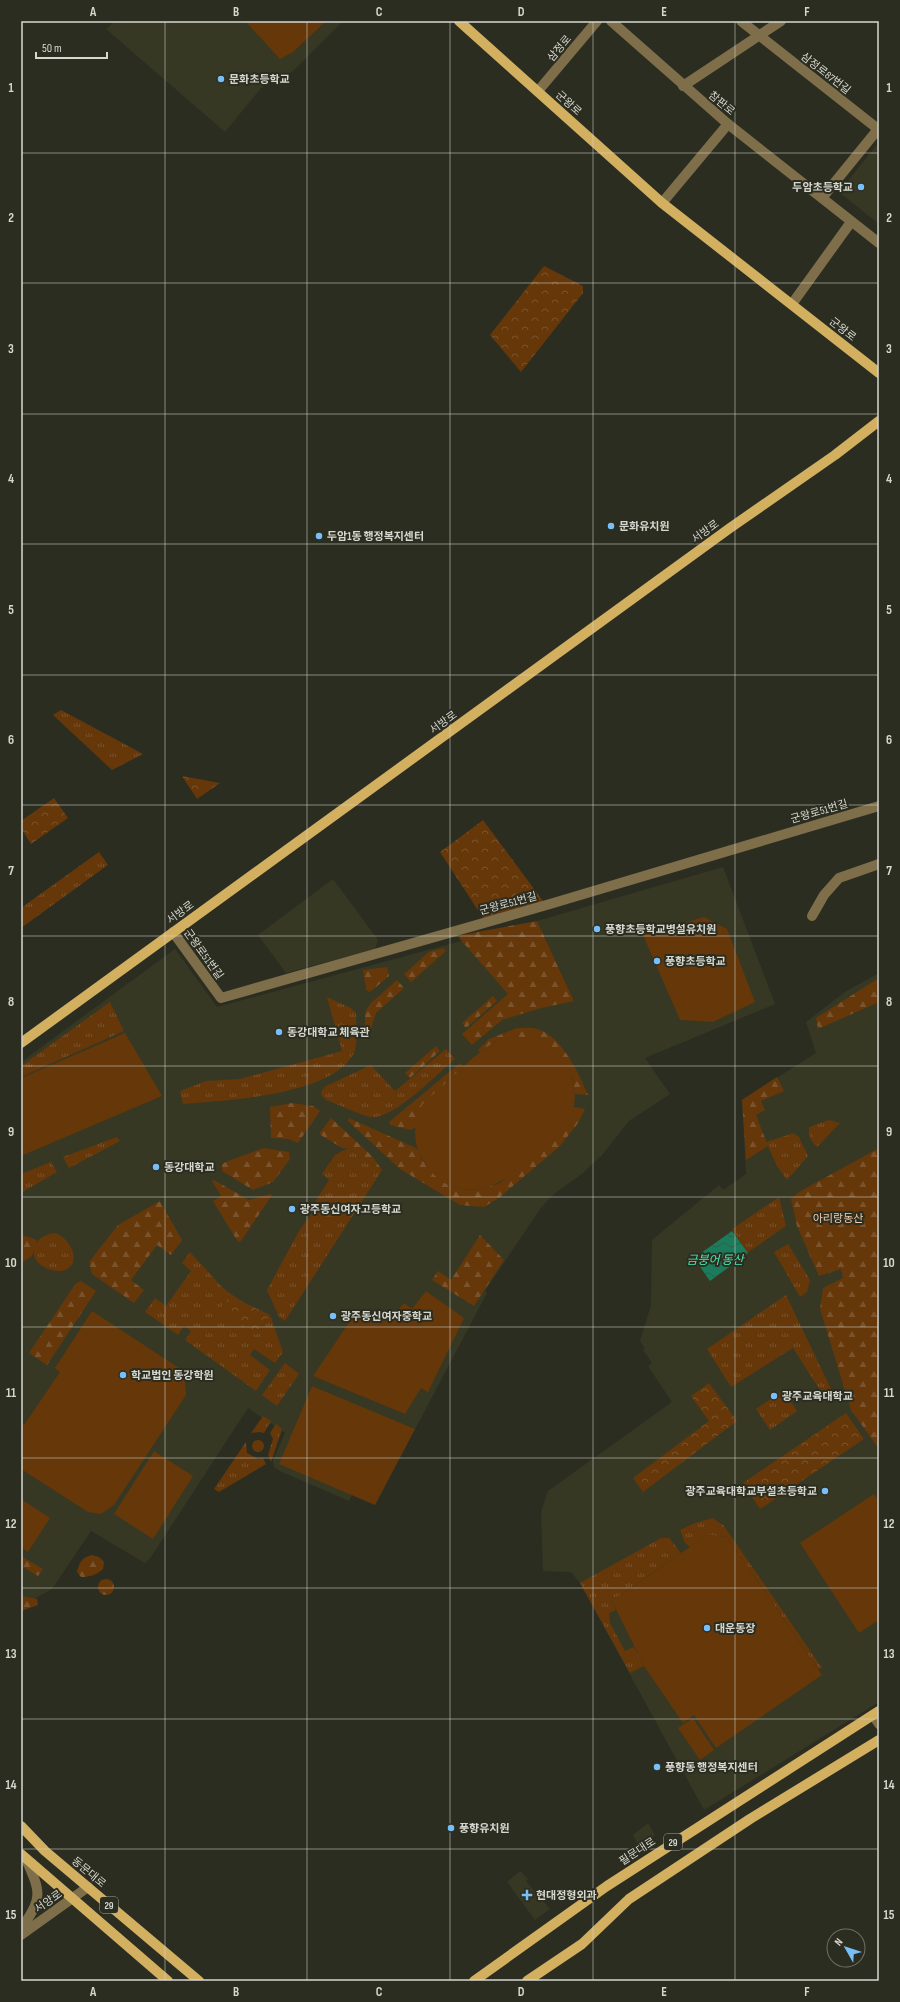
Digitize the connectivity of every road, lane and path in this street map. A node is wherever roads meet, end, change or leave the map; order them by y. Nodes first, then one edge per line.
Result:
1 (459, 21) edge
2 (598, 21) edge
3 (611, 21) edge
4 (741, 21) edge
5 (781, 21) edge
6 (758, 36) junction
7 (684, 86) junction
8 (538, 91) junction
9 (728, 124) junction
10 (878, 128) edge
11 (822, 198) junction
12 (662, 203) junction
13 (851, 222) junction
14 (879, 243) edge
15 (792, 304) junction
16 (879, 373) edge
17 (879, 421) edge
18 (879, 806) edge
19 (879, 864) edge
20 (812, 916) dead end
21 (173, 932) junction
22 (21, 1043) edge
23 (876, 1713) edge
24 (879, 1724) edge
25 (879, 1740) edge
26 (21, 1826) edge
27 (24, 1857) edge
28 (88, 1887) junction
29 (73, 1899) junction
30 (21, 1928) edge
31 (21, 1935) edge
32 (168, 1981) edge
33 (199, 1981) edge
34 (474, 1981) edge
35 (527, 1981) edge

1 - 8 main road, 군왕로
2 - 8 street, 삼정로
3 - 7 street, 참판로
4 - 6 street, 삼정로87번길
5 - 6 street
6 - 7 street
6 - 10 street, 삼정로87번길
7 - 9 street, 참판로
8 - 12 main road, 군왕로
9 - 11 street, 참판로
9 - 12 street
10 - 11 street
11 - 13 street, 참판로
12 - 15 main road, 군왕로
13 - 14 street, 참판로
13 - 15 street
15 - 16 main road, 군왕로
17 - 21 main road, 서방로
18 - 21 street, 군왕로51번길
19 - 20 street
21 - 22 main road, 서방로
23 - 24 street
23 - 34 main road, 필문대로 / 29
25 - 35 main road, 29
26 - 28 main road, 동문대로 / 29
27 - 29 main road, 29
27 - 30 street
28 - 29 street, 서양로
28 - 33 main road, 동문대로 / 29
29 - 31 street, 서양로
29 - 32 main road, 29

